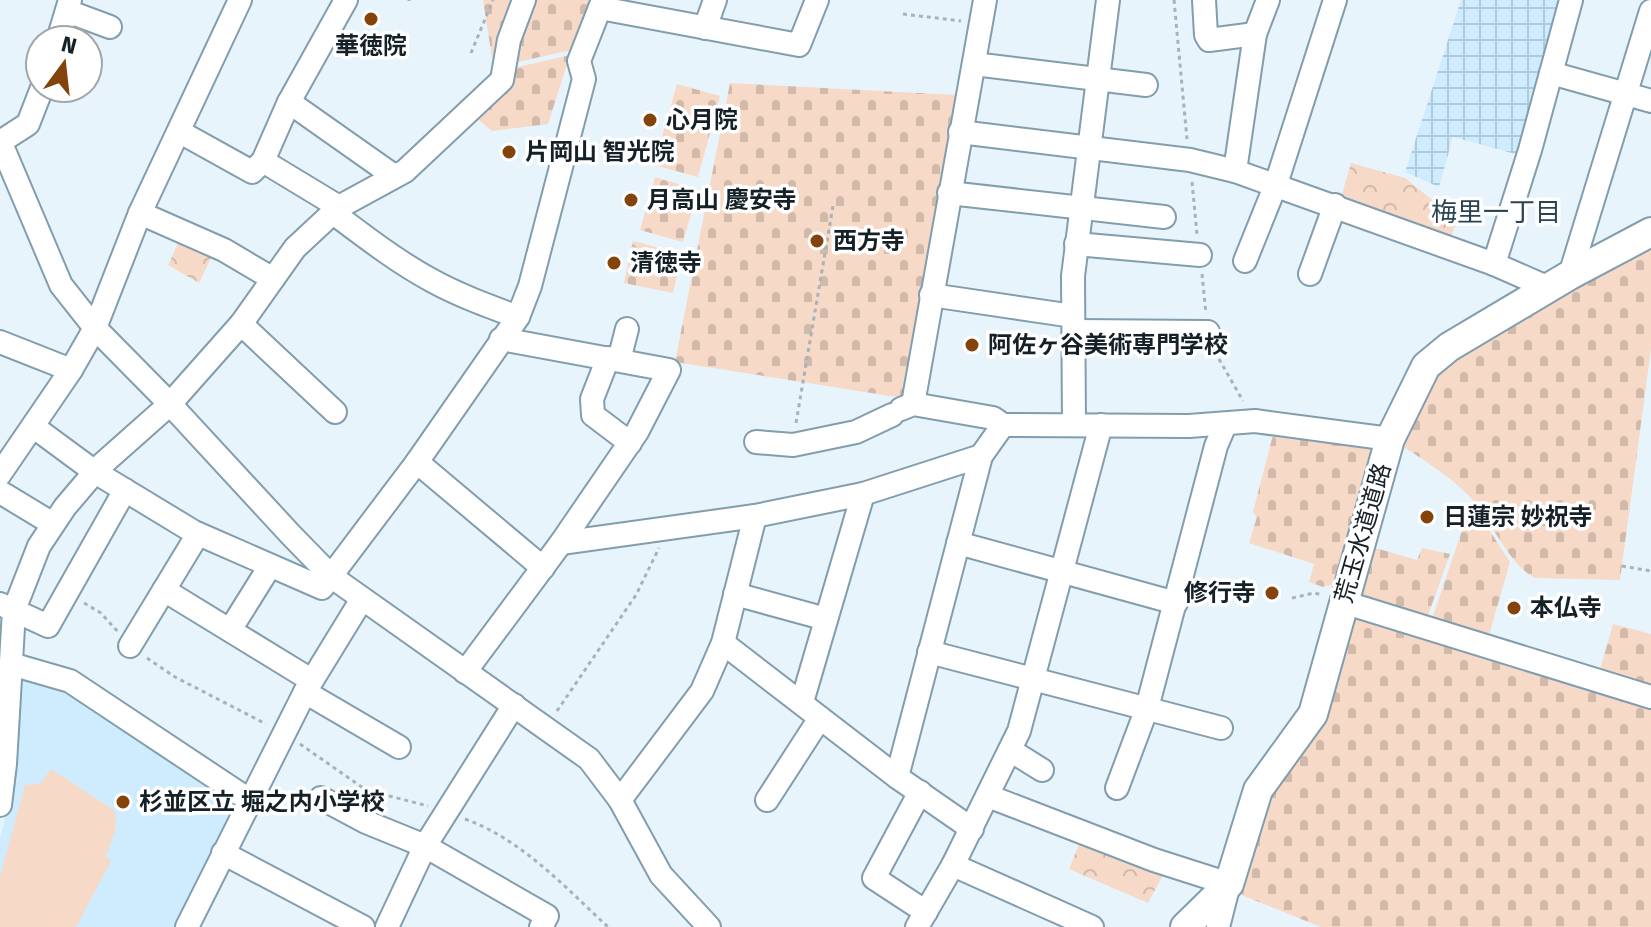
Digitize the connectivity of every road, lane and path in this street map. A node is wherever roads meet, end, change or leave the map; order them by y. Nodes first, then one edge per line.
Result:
1 (240, 0) edge
2 (346, 0) edge
3 (493, 0) edge
4 (524, 0) edge
5 (715, 0) edge
6 (817, 0) edge
7 (985, 0) edge
8 (1108, 0) edge
9 (1174, 0) edge
10 (1204, 0) edge
11 (1268, 0) edge
12 (1335, 0) edge
13 (1571, 0) edge
14 (602, 4) edge
15 (68, 5) edge
16 (1651, 11) edge
17 (903, 14) dead end
18 (981, 24) junction
19 (110, 27) dead end
20 (705, 28) junction
21 (1255, 34) junction
22 (471, 53) dead end
23 (974, 64) junction
24 (1551, 73) junction
25 (1098, 79) junction
26 (1146, 85) dead end
27 (1628, 94) junction
28 (1651, 101) edge
29 (289, 102) junction
30 (36, 104) edge
31 (1186, 114) dead end
32 (180, 132) junction
33 (960, 132) junction
34 (1089, 147) junction
35 (1, 151) edge
36 (263, 161) junction
37 (1235, 171) junction
38 (394, 176) junction
39 (1276, 184) junction
40 (949, 193) junction
41 (1335, 205) junction
42 (833, 206) dead end
43 (1081, 208) junction
44 (336, 210) junction
45 (140, 213) junction
46 (1164, 217) dead end
47 (1650, 228) edge
48 (1076, 244) junction
49 (1200, 255) dead end
50 (1245, 261) dead end
51 (1494, 264) junction
52 (1310, 274) dead end
53 (273, 279) junction
54 (1560, 282) junction
55 (931, 295) junction
56 (518, 317) junction
57 (241, 324) junction
58 (1074, 324) junction
59 (95, 328) junction
60 (627, 329) dead end
61 (1208, 332) dead end
62 (501, 339) junction
63 (0, 342) edge
64 (614, 359) junction
65 (71, 370) junction
66 (170, 404) junction
67 (902, 409) junction
68 (335, 412) dead end
69 (1003, 425) junction
70 (1074, 425) junction
71 (1101, 425) junction
72 (1225, 425) junction
73 (34, 427) junction
74 (1390, 439) junction
75 (756, 442) dead end
76 (630, 443) junction
77 (793, 445) junction
78 (981, 456) junction
79 (417, 462) junction
80 (95, 472) junction
81 (0, 474) edge
82 (125, 490) junction
83 (0, 492) edge
84 (863, 494) junction
85 (755, 516) junction
86 (53, 524) junction
87 (668, 528) junction
88 (198, 534) junction
89 (561, 543) junction
90 (958, 543) junction
91 (270, 566) junction
92 (1622, 566) dead end
93 (543, 568) junction
94 (1651, 571) edge
95 (1062, 572) junction
96 (332, 577) junction
97 (164, 590) junction
98 (67, 593) junction
99 (735, 594) junction
100 (1292, 598) dead end
101 (362, 599) junction
102 (1334, 599) junction
103 (1176, 603) junction
104 (7, 607) edge
105 (826, 619) junction
106 (230, 630) junction
107 (723, 643) junction
108 (130, 646) junction
109 (929, 652) junction
110 (11, 664) junction
111 (465, 672) junction
112 (1033, 678) junction
113 (308, 686) junction
114 (1651, 697) edge
115 (802, 702) junction
116 (514, 705) junction
117 (1147, 708) junction
118 (820, 718) junction
119 (546, 727) junction
120 (1221, 728) dead end
121 (284, 733) junction
122 (399, 747) dead end
123 (1010, 750) junction
124 (1042, 770) dead end
125 (897, 777) junction
126 (1117, 788) dead end
127 (920, 792) junction
128 (988, 796) junction
129 (321, 798) dead end
130 (249, 800) junction
131 (620, 800) junction
132 (767, 800) dead end
133 (0, 804) edge
134 (446, 812) junction
135 (972, 829) junction
136 (425, 846) junction
137 (223, 853) junction
138 (953, 865) junction
139 (1229, 884) junction
140 (921, 919) edge
141 (187, 927) edge
142 (363, 927) edge
143 (387, 927) edge
144 (541, 927) edge
145 (608, 927) edge
146 (709, 927) edge
147 (1092, 927) edge
148 (1185, 927) edge
149 (1218, 927) edge

1 - 32 street
2 - 29 street
3 - 22 path
4 - 38 street
5 - 20 street
6 - 20 street
7 - 18 street
8 - 25 street
9 - 31 path
10 - 21 street
11 - 21 street
12 - 39 street
13 - 24 street
14 - 20 street
14 - 56 street
15 - 19 street
16 - 27 street
17 - 18 path
18 - 23 street
21 - 37 street
23 - 25 street
23 - 33 street
24 - 27 street
24 - 51 street
25 - 26 street
25 - 34 street
27 - 28 street
27 - 54 street
29 - 36 street
29 - 38 street
30 - 35 street
32 - 36 street
32 - 45 street
33 - 34 street
33 - 40 street
34 - 37 street
34 - 43 street
35 - 59 street
36 - 44 street
37 - 39 street
38 - 44 street
39 - 41 street
39 - 50 street
40 - 43 street
40 - 55 street
41 - 51 street
41 - 52 street
42 - 77 path
43 - 46 street
43 - 48 street
44 - 53 street
44 - 56 street
45 - 53 street
45 - 59 street
47 - 54 main road, 荒玉水道道路
48 - 49 street
48 - 58 street
51 - 54 street
53 - 57 street
54 - 74 main road, 荒玉水道道路
55 - 58 street
55 - 67 street
56 - 62 street
57 - 66 street
57 - 68 street
58 - 61 street
58 - 70 street
59 - 65 street
59 - 66 street
60 - 64 street
62 - 64 street
62 - 79 street
63 - 65 street
64 - 76 street
64 - 76 street
65 - 73 street
66 - 80 street
66 - 96 street
67 - 69 street
67 - 77 street
69 - 70 street
69 - 78 street
70 - 71 street
71 - 72 street
71 - 95 street
72 - 74 street
72 - 103 street
73 - 80 street
73 - 81 street
74 - 102 main road, 荒玉水道道路
75 - 77 street
76 - 89 street
78 - 84 street
78 - 90 street
79 - 93 street
79 - 96 street
80 - 82 street
80 - 86 street
82 - 88 street
82 - 98 street
83 - 86 street
84 - 85 street
84 - 105 street
85 - 87 street
85 - 99 street
86 - 104 street
87 - 89 street
87 - 119 path
88 - 91 street
88 - 97 street
89 - 93 street
90 - 95 street
90 - 109 street
91 - 96 street
91 - 106 street
92 - 94 path
93 - 111 street
95 - 103 street
95 - 112 street
96 - 101 street
97 - 106 street
97 - 108 street
98 - 104 street
98 - 108 path
99 - 105 street
99 - 107 street
100 - 102 path
101 - 111 street
101 - 113 street
102 - 114 street
102 - 139 main road, 荒玉水道道路
103 - 117 street
104 - 110 street
105 - 115 street
106 - 113 street
107 - 115 street
107 - 131 street
108 - 121 path
109 - 112 street
109 - 125 street
110 - 130 street
110 - 133 street
111 - 116 street
112 - 117 street
112 - 123 street
113 - 121 street
113 - 122 street
115 - 118 street
116 - 119 street
116 - 134 street
117 - 120 street
117 - 126 street
118 - 125 street
118 - 132 street
119 - 131 street
121 - 130 street
121 - 134 path
123 - 124 street
123 - 128 street
125 - 127 street
127 - 135 street
127 - 140 street
128 - 135 street
128 - 139 street
129 - 136 street
130 - 137 street
131 - 146 street
134 - 136 street
134 - 145 path
135 - 138 street
136 - 143 street
136 - 144 street
137 - 141 street
137 - 142 street
138 - 140 street
138 - 147 street
139 - 148 main road, 荒玉水道道路
139 - 149 street

